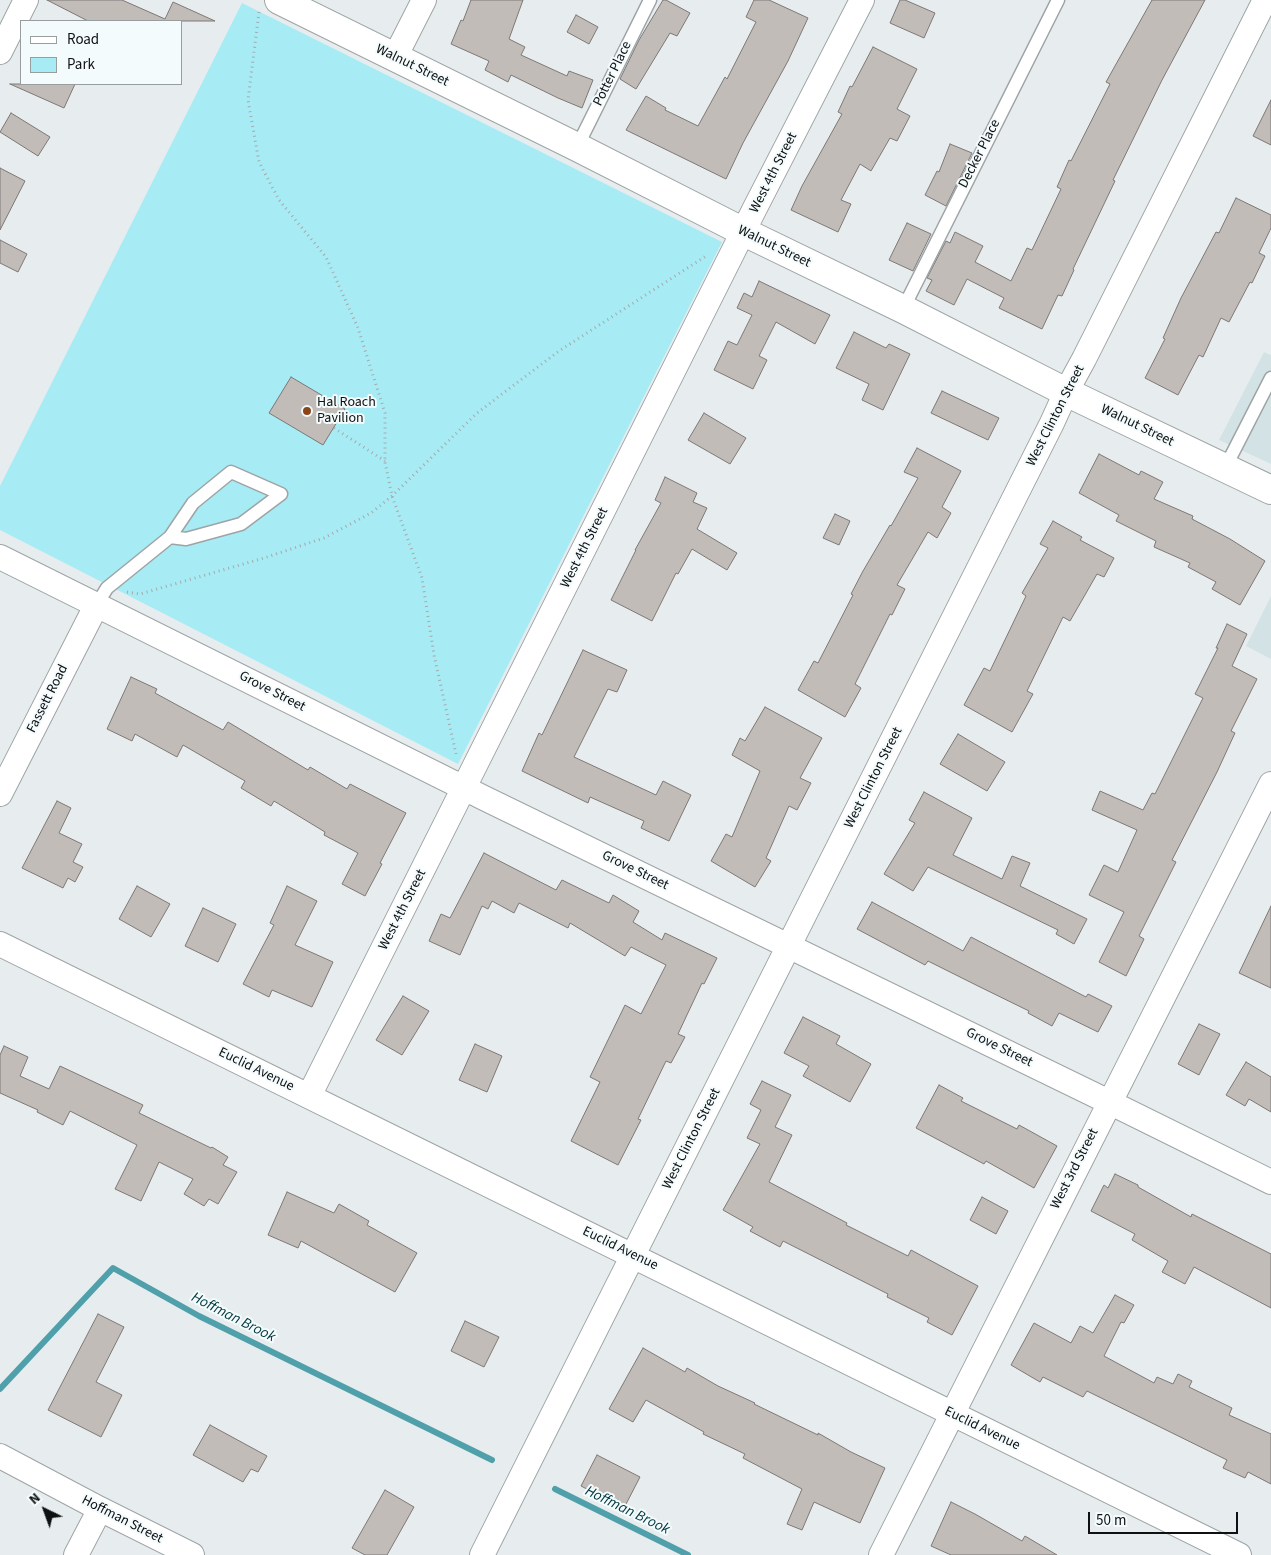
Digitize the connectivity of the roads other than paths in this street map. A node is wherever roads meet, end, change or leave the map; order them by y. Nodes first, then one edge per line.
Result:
1 (26, 0) edge
2 (424, 0) edge
3 (650, 0) edge
4 (862, 0) edge
5 (1058, 0) edge
6 (1265, 0) edge
7 (271, 3) edge
8 (0, 52) edge
9 (395, 57) junction
10 (577, 147) junction
11 (744, 232) junction
12 (903, 309) junction
13 (1271, 378) edge
14 (1066, 392) junction
15 (1225, 468) junction
16 (1271, 490) edge
17 (170, 537) junction
18 (0, 556) edge
19 (102, 596) junction
20 (1271, 784) edge
21 (464, 788) junction
22 (0, 794) edge
23 (0, 944) edge
24 (789, 947) junction
25 (309, 1096) junction
26 (1109, 1102) junction
27 (1271, 1182) edge
28 (633, 1256) junction
29 (951, 1414) junction
30 (2, 1458) edge
31 (100, 1509) junction
32 (76, 1555) edge
33 (192, 1555) edge
34 (482, 1555) edge
35 (881, 1555) edge
36 (1239, 1555) edge

1 - 8 street
2 - 9 street
3 - 10 lane, Potter Place
4 - 11 street, West 4th Street
5 - 12 lane, Decker Place
6 - 14 street, West Clinton Street
7 - 9 street, Walnut Street
9 - 10 street, Walnut Street
10 - 11 street, Walnut Street
11 - 12 street, Walnut Street
11 - 21 street, West 4th Street
12 - 14 street, Walnut Street
13 - 15 lane
14 - 15 street, Walnut Street
14 - 24 street, West Clinton Street
15 - 16 street, Walnut Street
17 - 17 lane
17 - 19 lane
18 - 19 street, Grove Street
19 - 21 street, Grove Street
19 - 22 street, Fassett Road
20 - 26 street, West 3rd Street
21 - 24 street, Grove Street
21 - 25 street, West 4th Street
23 - 25 street, Euclid Avenue
24 - 26 street, Grove Street
24 - 28 street, West Clinton Street
25 - 28 street, Euclid Avenue
26 - 27 street, Grove Street
26 - 29 street, West 3rd Street
28 - 29 street, Euclid Avenue
28 - 34 street, West Clinton Street
29 - 35 street, West 3rd Street
29 - 36 street, Euclid Avenue
30 - 31 street, Hoffman Street
31 - 32 street
31 - 33 street, Hoffman Street

